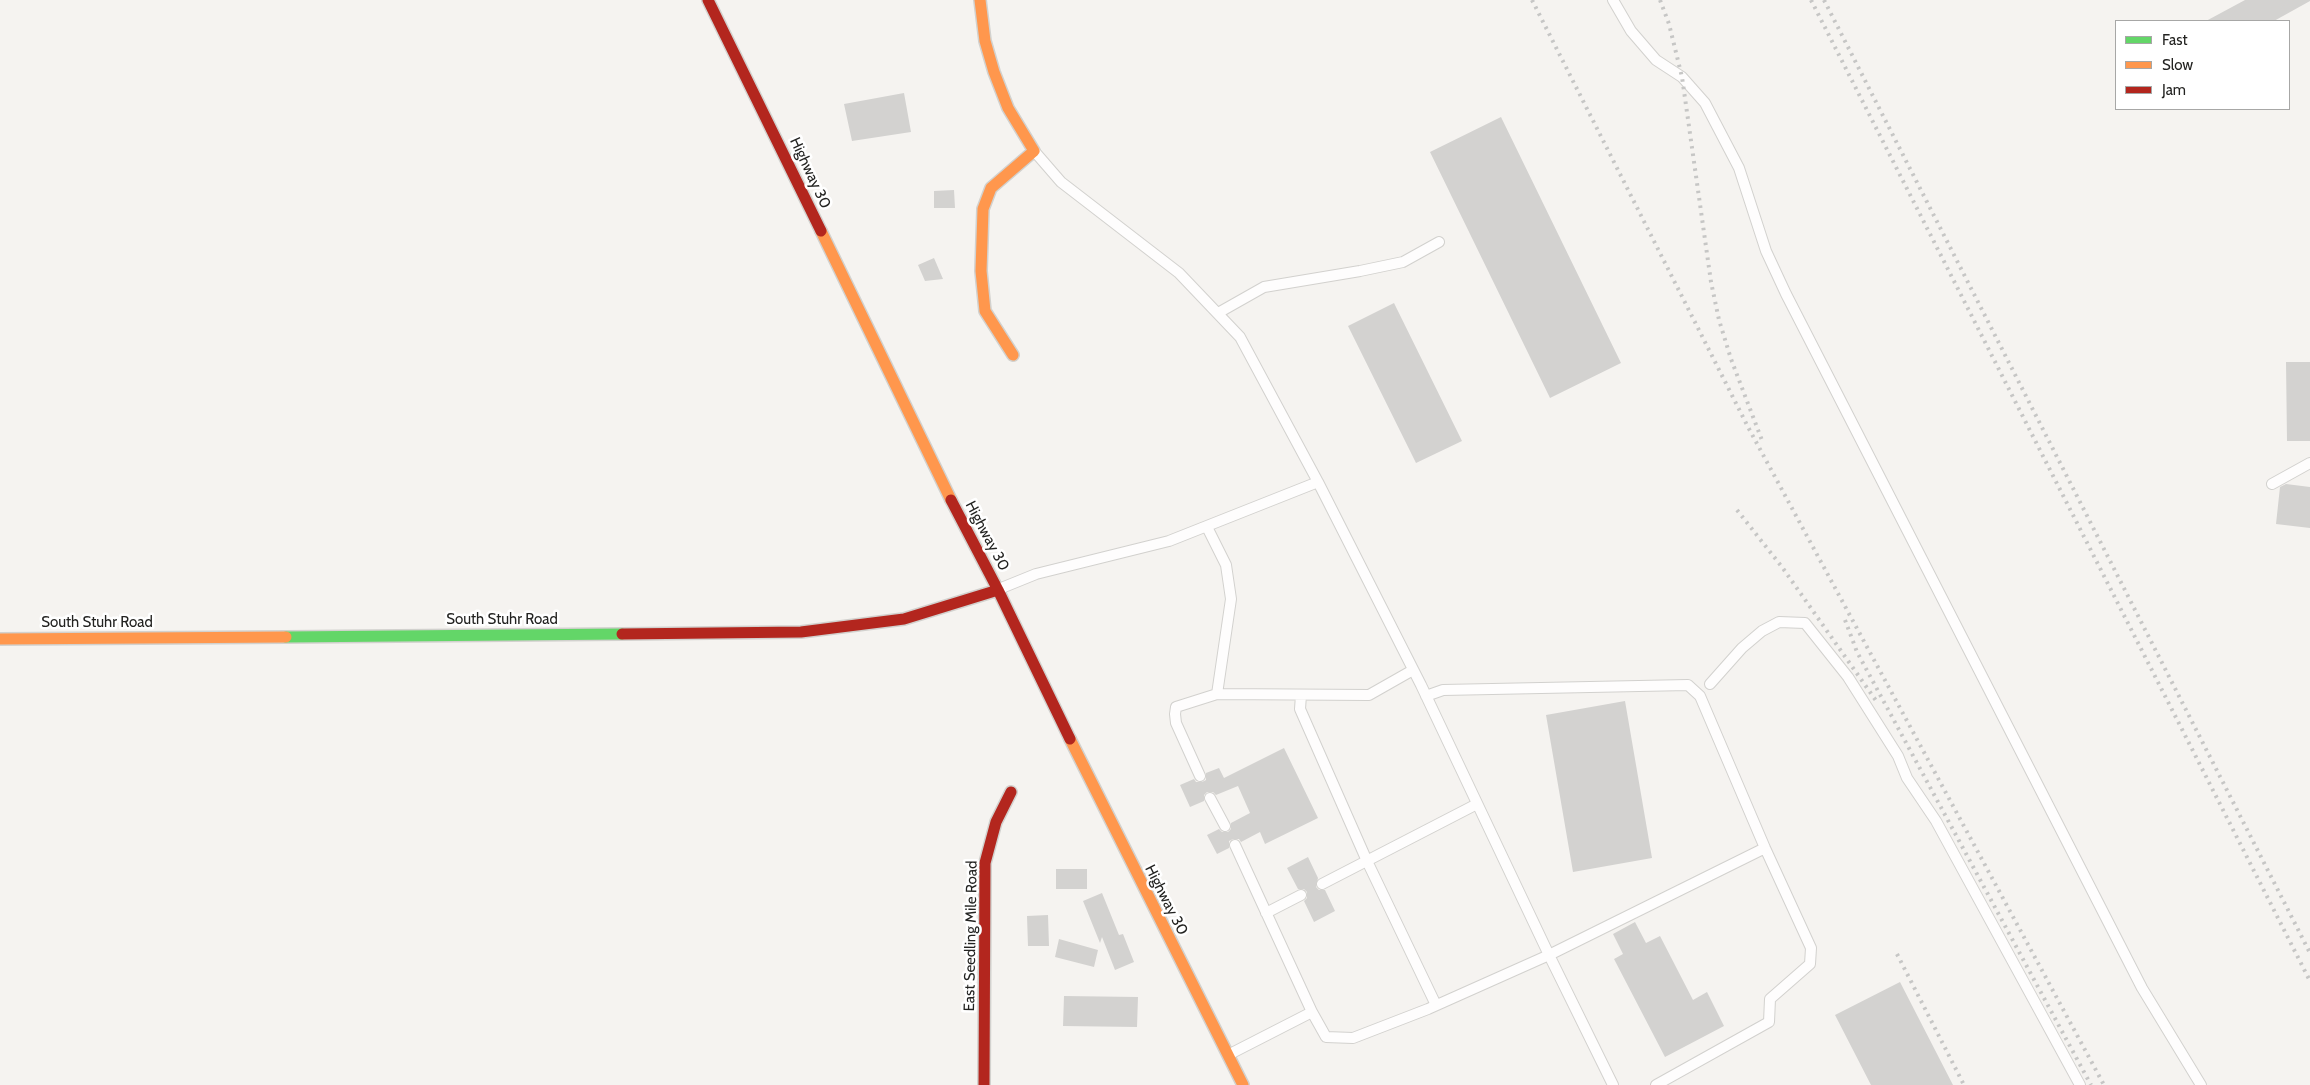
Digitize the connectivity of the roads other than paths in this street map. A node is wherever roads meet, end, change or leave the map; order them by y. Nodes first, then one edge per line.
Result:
1 (708, 0) edge
2 (980, 0) edge
3 (1614, 0) edge
4 (1034, 151) junction
5 (1439, 242) dead end
6 (1218, 313) junction
7 (1013, 355) dead end
8 (2310, 463) edge
9 (1318, 482) junction
10 (2272, 484) dead end
11 (1207, 527) junction
12 (998, 590) junction
13 (0, 639) edge
14 (1414, 670) junction
15 (1710, 684) dead end
16 (1217, 694) junction
17 (1301, 695) junction
18 (1426, 696) junction
19 (1200, 776) dead end
20 (1011, 792) dead end
21 (1210, 798) dead end
22 (1477, 804) junction
23 (1225, 826) dead end
24 (1235, 845) dead end
25 (1765, 848) junction
26 (1367, 861) junction
27 (1322, 884) dead end
28 (1301, 895) dead end
29 (1266, 913) junction
30 (1548, 955) junction
31 (1436, 1005) junction
32 (1312, 1012) junction
33 (1228, 1056) junction
34 (984, 1085) edge
35 (1243, 1085) edge
36 (1613, 1085) edge
37 (1656, 1085) edge
38 (2080, 1085) edge
39 (2201, 1085) edge

1 - 12 main road, Highway 30
2 - 4 main road
3 - 39 lane
4 - 6 lane
4 - 7 main road
5 - 6 lane
6 - 9 lane
8 - 10 lane
9 - 11 lane
9 - 14 lane
11 - 12 lane
11 - 16 lane
12 - 13 main road, South Stuhr Road
12 - 33 main road, Highway 30
14 - 17 lane
14 - 18 lane
15 - 38 lane
16 - 17 lane
16 - 19 lane
17 - 26 lane
18 - 22 lane
18 - 25 lane
20 - 34 main road, East Seedling Mile Road
21 - 23 lane
22 - 26 lane
22 - 30 lane
24 - 29 lane
25 - 30 lane
25 - 37 lane
26 - 27 lane
26 - 31 lane
28 - 29 lane
29 - 32 lane
30 - 31 lane
30 - 36 lane
31 - 32 lane
32 - 33 lane
33 - 35 main road, Highway 30

